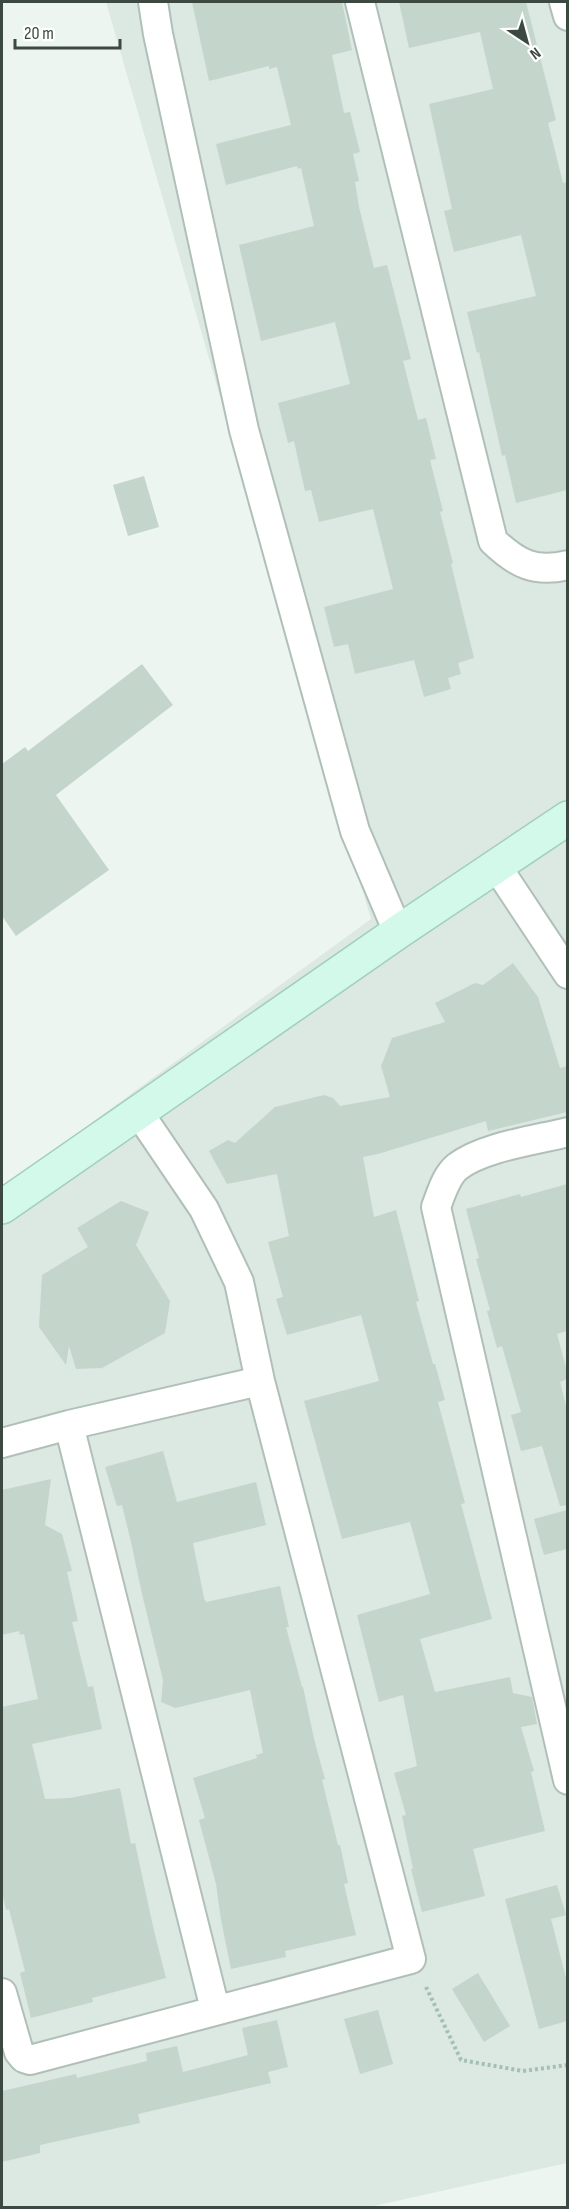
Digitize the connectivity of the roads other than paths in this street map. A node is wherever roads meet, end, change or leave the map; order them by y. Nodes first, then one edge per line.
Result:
1 (133, 2) edge
2 (153, 2) edge
3 (360, 2) edge
4 (564, 2) edge
5 (567, 16) edge
6 (158, 34) junction
7 (567, 565) edge
8 (567, 818) edge
9 (497, 867) junction
10 (398, 932) junction
11 (567, 974) edge
12 (139, 1113) junction
13 (567, 1132) edge
14 (2, 1208) edge
15 (260, 1381) junction
16 (69, 1425) junction
17 (2, 1443) edge
18 (567, 1780) edge
19 (2, 1993) edge
20 (215, 2009) junction

1 - 6 street
2 - 6 street
3 - 7 street
4 - 5 street
6 - 10 street
8 - 9 street
9 - 10 street
9 - 11 street
10 - 12 street
12 - 14 street
12 - 15 street
13 - 18 street
15 - 16 street
15 - 20 street
16 - 17 street
16 - 20 street
19 - 20 street

